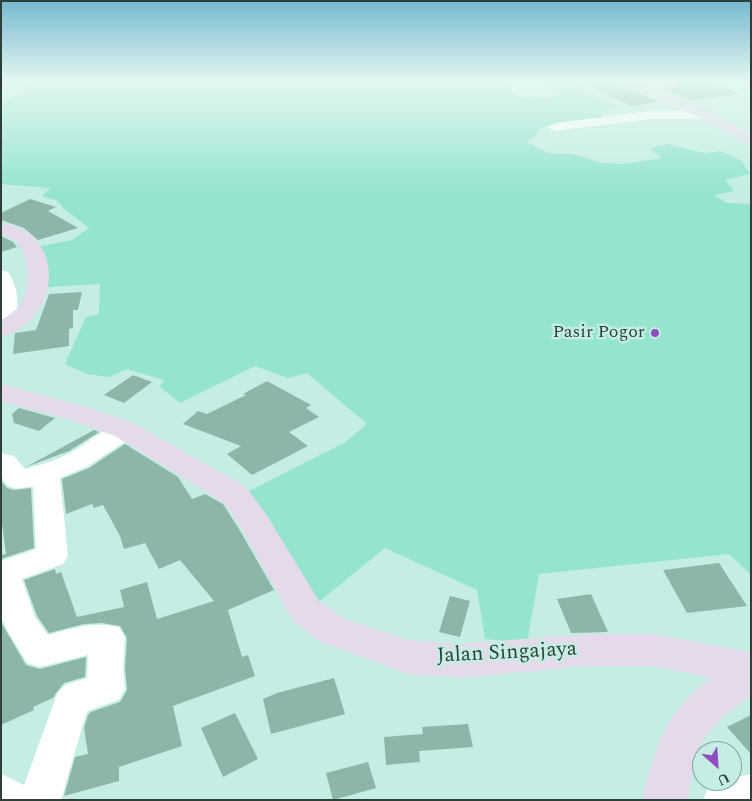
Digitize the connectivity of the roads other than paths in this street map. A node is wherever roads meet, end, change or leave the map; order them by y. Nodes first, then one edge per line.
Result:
1 (631, 117) edge
2 (710, 117) edge
3 (555, 127) dead end
4 (751, 141) edge
5 (1, 228) edge
6 (1, 276) edge
7 (1, 329) edge
8 (1, 392) edge
9 (126, 430) junction
10 (1, 462) edge
11 (46, 473) junction
12 (751, 669) edge
13 (751, 674) edge
14 (1, 794) edge
15 (751, 794) edge
16 (10, 800) edge
17 (40, 800) edge
18 (665, 800) edge
19 (724, 800) edge

1 - 3 street
2 - 4 street
5 - 7 street
6 - 7 street
8 - 9 street, Jalan Singajaya
9 - 11 street
9 - 12 street, Jalan Singajaya
10 - 11 street
11 - 17 street
13 - 18 street
14 - 16 street
15 - 19 street

